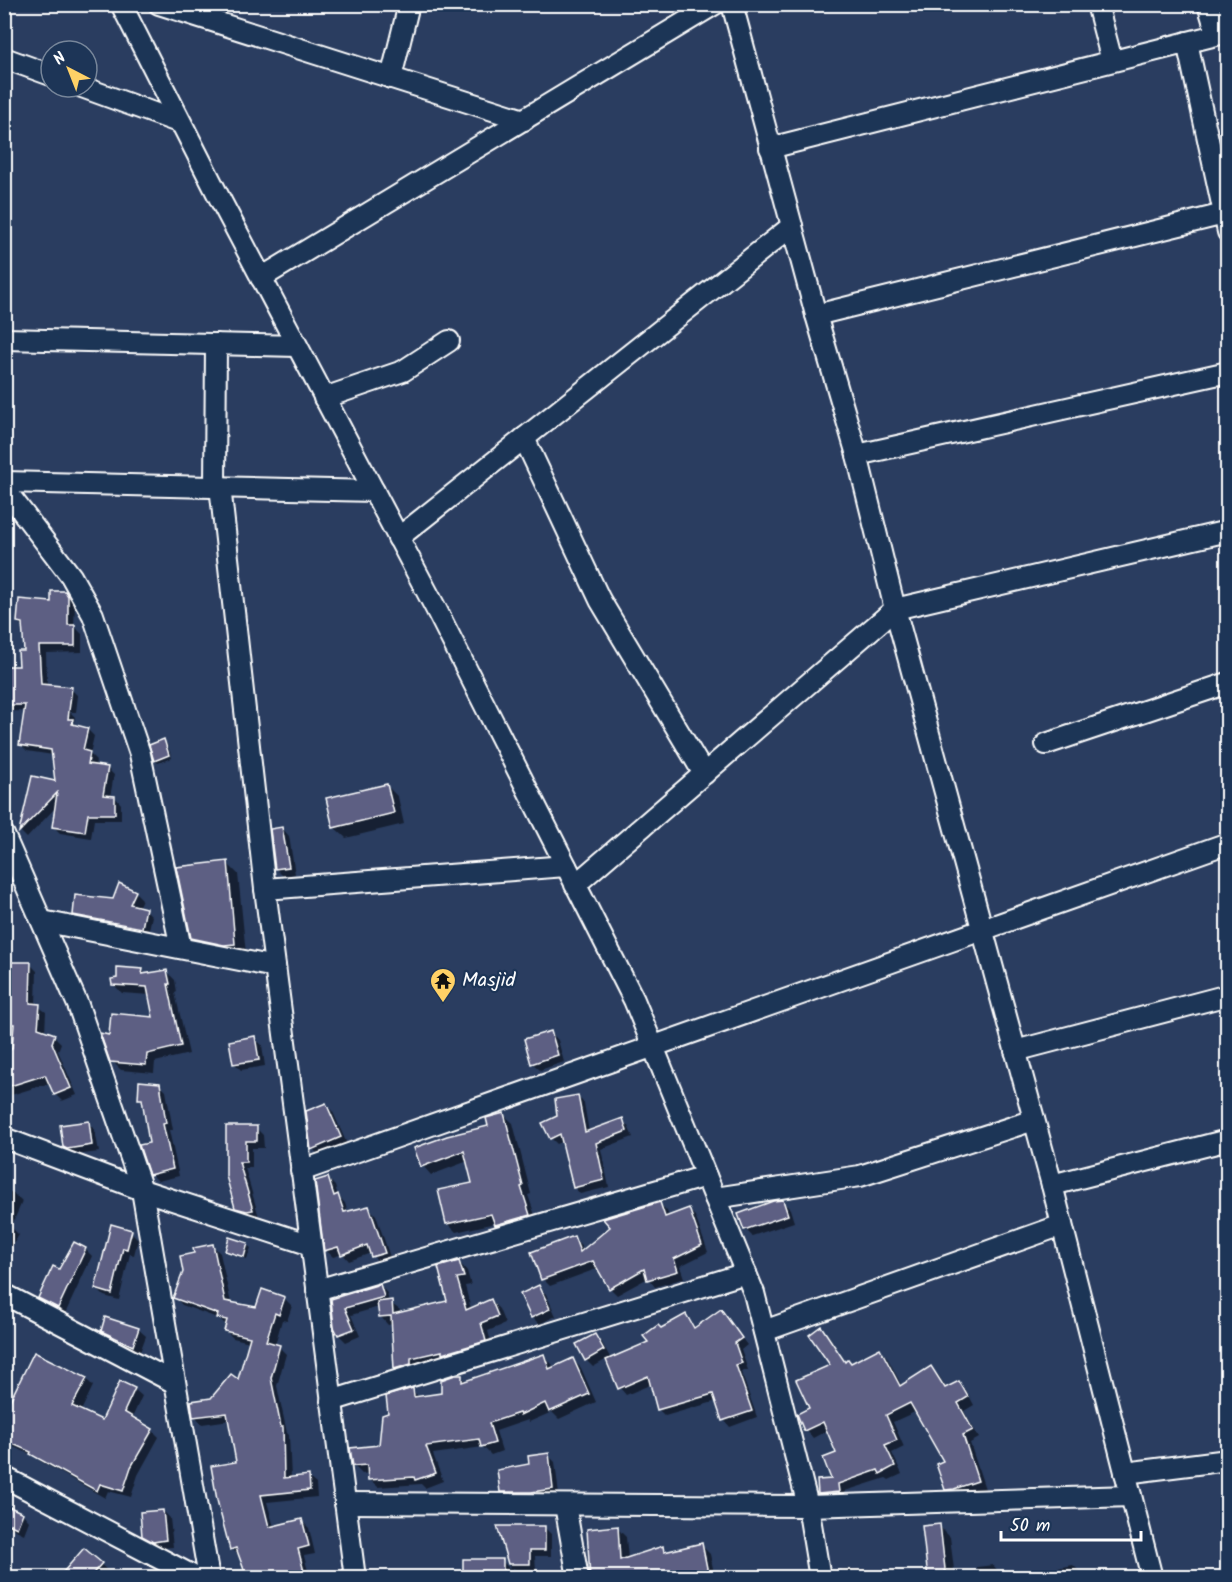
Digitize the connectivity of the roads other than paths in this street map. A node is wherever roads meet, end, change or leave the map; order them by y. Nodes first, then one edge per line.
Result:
1 (121, 4) edge
2 (159, 4) edge
3 (409, 4) edge
4 (715, 4) edge
5 (732, 4) edge
6 (1097, 4) edge
7 (1208, 4) edge
8 (1222, 33) edge
9 (1187, 42) junction
10 (4, 58) edge
11 (1112, 61) junction
12 (39, 71) edge
13 (391, 78) junction
14 (99, 93) edge
15 (524, 120) junction
16 (181, 123) junction
17 (770, 148) junction
18 (1226, 220) edge
19 (792, 225) junction
20 (261, 278) junction
21 (816, 315) junction
22 (4, 339) edge
23 (449, 341) dead end
24 (216, 344) junction
25 (297, 346) junction
26 (1227, 372) edge
27 (324, 398) junction
28 (524, 438) junction
29 (857, 455) junction
30 (4, 482) edge
31 (218, 486) junction
32 (4, 488) edge
33 (374, 491) junction
34 (1227, 531) edge
35 (398, 537) junction
36 (895, 609) junction
37 (1227, 683) edge
38 (1046, 744) dead end
39 (704, 774) junction
40 (4, 835) edge
41 (1227, 843) edge
42 (566, 866) junction
43 (575, 885) junction
44 (265, 889) junction
45 (42, 921) junction
46 (983, 931) junction
47 (180, 948) junction
48 (275, 967) junction
49 (1227, 995) edge
50 (652, 1046) junction
51 (1015, 1050) junction
52 (1034, 1120) junction
53 (4, 1138) edge
54 (1227, 1140) edge
55 (302, 1171) junction
56 (706, 1176) junction
57 (1052, 1185) junction
58 (142, 1190) junction
59 (715, 1198) junction
60 (1062, 1225) junction
61 (311, 1245) junction
62 (746, 1273) junction
63 (317, 1290) junction
64 (4, 1294) edge
65 (764, 1331) junction
66 (175, 1383) junction
67 (331, 1401) junction
68 (1227, 1460) edge
69 (1125, 1473) junction
70 (4, 1477) edge
71 (1131, 1496) junction
72 (345, 1503) junction
73 (565, 1505) junction
74 (808, 1506) junction
75 (197, 1578) edge
76 (209, 1578) edge
77 (355, 1578) edge
78 (578, 1578) edge
79 (820, 1578) edge
80 (1152, 1578) edge

1 - 16 street
2 - 13 street
3 - 13 street
4 - 15 street
5 - 17 street
6 - 11 street
7 - 8 street
8 - 9 street
9 - 11 street
9 - 18 street
10 - 12 street
11 - 17 street
13 - 15 street
14 - 16 street
15 - 20 street
16 - 20 street
17 - 19 street
18 - 21 street
19 - 21 street
19 - 28 street
20 - 25 street
21 - 29 street
22 - 24 street
23 - 27 street
24 - 25 street
24 - 31 street
25 - 27 street
26 - 29 street
27 - 33 street
28 - 35 street
28 - 39 street
29 - 36 street
30 - 31 street
31 - 33 street
31 - 44 street
32 - 47 street
33 - 35 street
34 - 36 street
35 - 42 street
36 - 39 street
36 - 46 street
37 - 38 street
39 - 43 street
40 - 45 street
41 - 46 street
42 - 43 street
42 - 44 street
43 - 50 street
44 - 48 street
45 - 47 street
45 - 58 street
46 - 50 street
46 - 51 street
47 - 48 street
48 - 55 street
49 - 51 street
50 - 55 street
50 - 56 street
51 - 52 street
52 - 57 street
52 - 59 street
53 - 58 street
54 - 57 street
55 - 61 street
56 - 59 street
56 - 63 street
57 - 60 street
58 - 61 street
58 - 66 street
59 - 62 street
60 - 65 street
60 - 69 street
61 - 63 street
62 - 65 street
62 - 67 street
63 - 67 street
64 - 66 street
65 - 74 street
66 - 76 street
67 - 72 street
68 - 69 street
69 - 71 street
70 - 75 street
71 - 74 street
71 - 80 street
72 - 73 street
72 - 77 street
73 - 74 street
73 - 78 street
74 - 79 street

